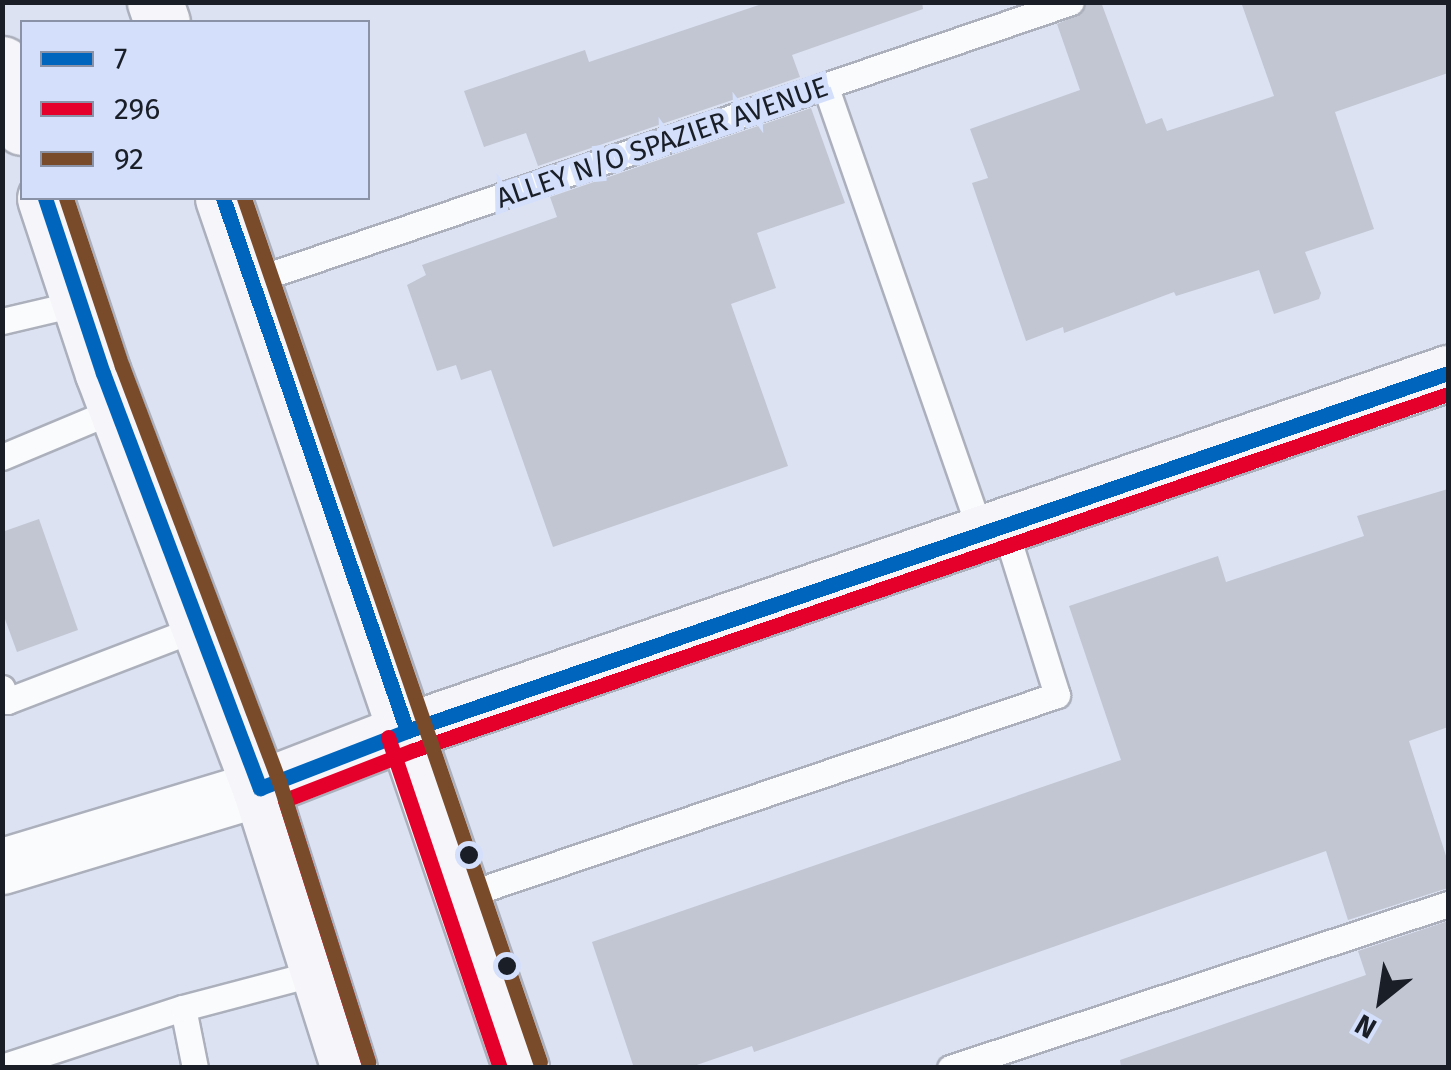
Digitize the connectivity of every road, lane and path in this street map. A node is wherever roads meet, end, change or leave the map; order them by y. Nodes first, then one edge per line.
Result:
1 (1071, 2) edge
2 (2, 64) edge
3 (826, 88) junction
4 (20, 121) edge
5 (46, 200) edge
6 (224, 200) edge
7 (252, 281) junction
8 (79, 303) junction
9 (2, 322) edge
10 (1448, 373) edge
11 (117, 409) junction
12 (2, 457) edge
13 (993, 530) junction
14 (200, 627) junction
15 (4, 697) edge
16 (407, 731) junction
17 (260, 788) junction
18 (2, 866) edge
19 (463, 896) junction
20 (1448, 904) edge
21 (318, 972) junction
22 (183, 1008) junction
23 (514, 1047) edge
24 (2, 1066) edge
25 (195, 1068) edge
26 (349, 1068) edge
27 (950, 1068) edge

1 - 3 lane, ALLEY N/O SPAZIER AVENUE
2 - 4 main road
3 - 7 lane, ALLEY N/O SPAZIER AVENUE
3 - 13 lane
5 - 8 main road
6 - 7 main road
7 - 16 main road
8 - 9 lane
8 - 11 main road
10 - 13 main road
11 - 12 lane
11 - 14 main road
13 - 16 main road
13 - 19 lane
14 - 15 lane
14 - 17 main road
16 - 17 main road
16 - 19 main road
17 - 18 street
17 - 21 main road
19 - 23 main road
20 - 27 lane
21 - 22 lane
21 - 26 main road
22 - 24 lane
22 - 25 lane

